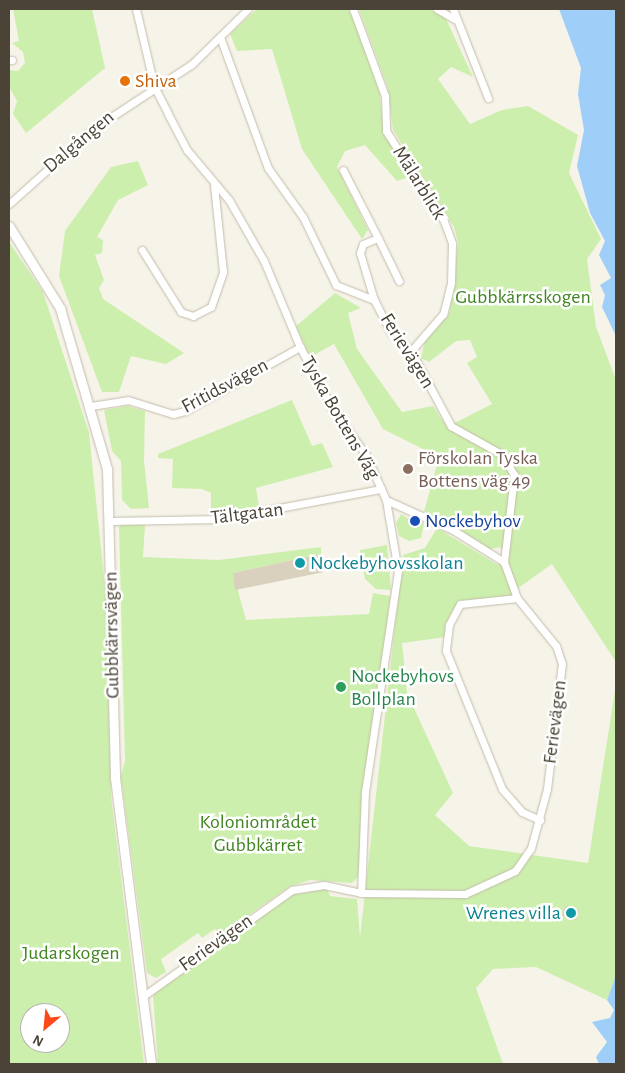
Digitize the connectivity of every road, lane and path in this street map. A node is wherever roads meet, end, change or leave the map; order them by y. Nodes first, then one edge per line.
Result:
1 (136, 9) edge
2 (248, 9) edge
3 (353, 9) edge
4 (438, 9) edge
5 (453, 9) edge
6 (454, 19) junction
7 (220, 37) junction
8 (154, 86) junction
9 (488, 98) dead end
10 (343, 170) dead end
11 (214, 185) junction
12 (9, 204) edge
13 (9, 226) edge
14 (378, 238) junction
15 (142, 250) dead end
16 (399, 281) dead end
17 (374, 300) junction
18 (300, 348) junction
19 (411, 351) junction
20 (91, 406) junction
21 (380, 489) junction
22 (386, 500) junction
23 (111, 521) junction
24 (504, 562) junction
25 (517, 598) junction
26 (540, 820) junction
27 (361, 893) junction
28 (142, 997) junction
29 (151, 1064) edge

1 - 8 street, Tyska Bottens Väg
2 - 7 street
3 - 19 street, Mälarblick
4 - 6 street
5 - 6 street
6 - 9 street
7 - 8 street
7 - 17 street
8 - 11 street, Tyska Bottens Väg
8 - 12 street, Dalgången
10 - 14 street, Ferievägen
11 - 15 street
11 - 18 street, Tyska Bottens Väg
13 - 20 street, Gubbkärrsvägen
14 - 16 street, Ferievägen
14 - 17 street, Ferievägen
17 - 19 street, Ferievägen
18 - 20 street, Fritidsvägen
18 - 21 street, Tyska Bottens Väg
19 - 24 street, Ferievägen
20 - 23 street, Gubbkärrsvägen
21 - 22 street, Tyska Bottens Väg
21 - 23 street, Tältgatan
22 - 24 street
22 - 27 street, Tyska Bottens Väg
23 - 28 street, Gubbkärrsvägen
24 - 25 street, Ferievägen
25 - 26 street, Ferievägen
25 - 26 street
26 - 27 street, Ferievägen
27 - 28 street, Ferievägen
28 - 29 street, Gubbkärrsvägen

